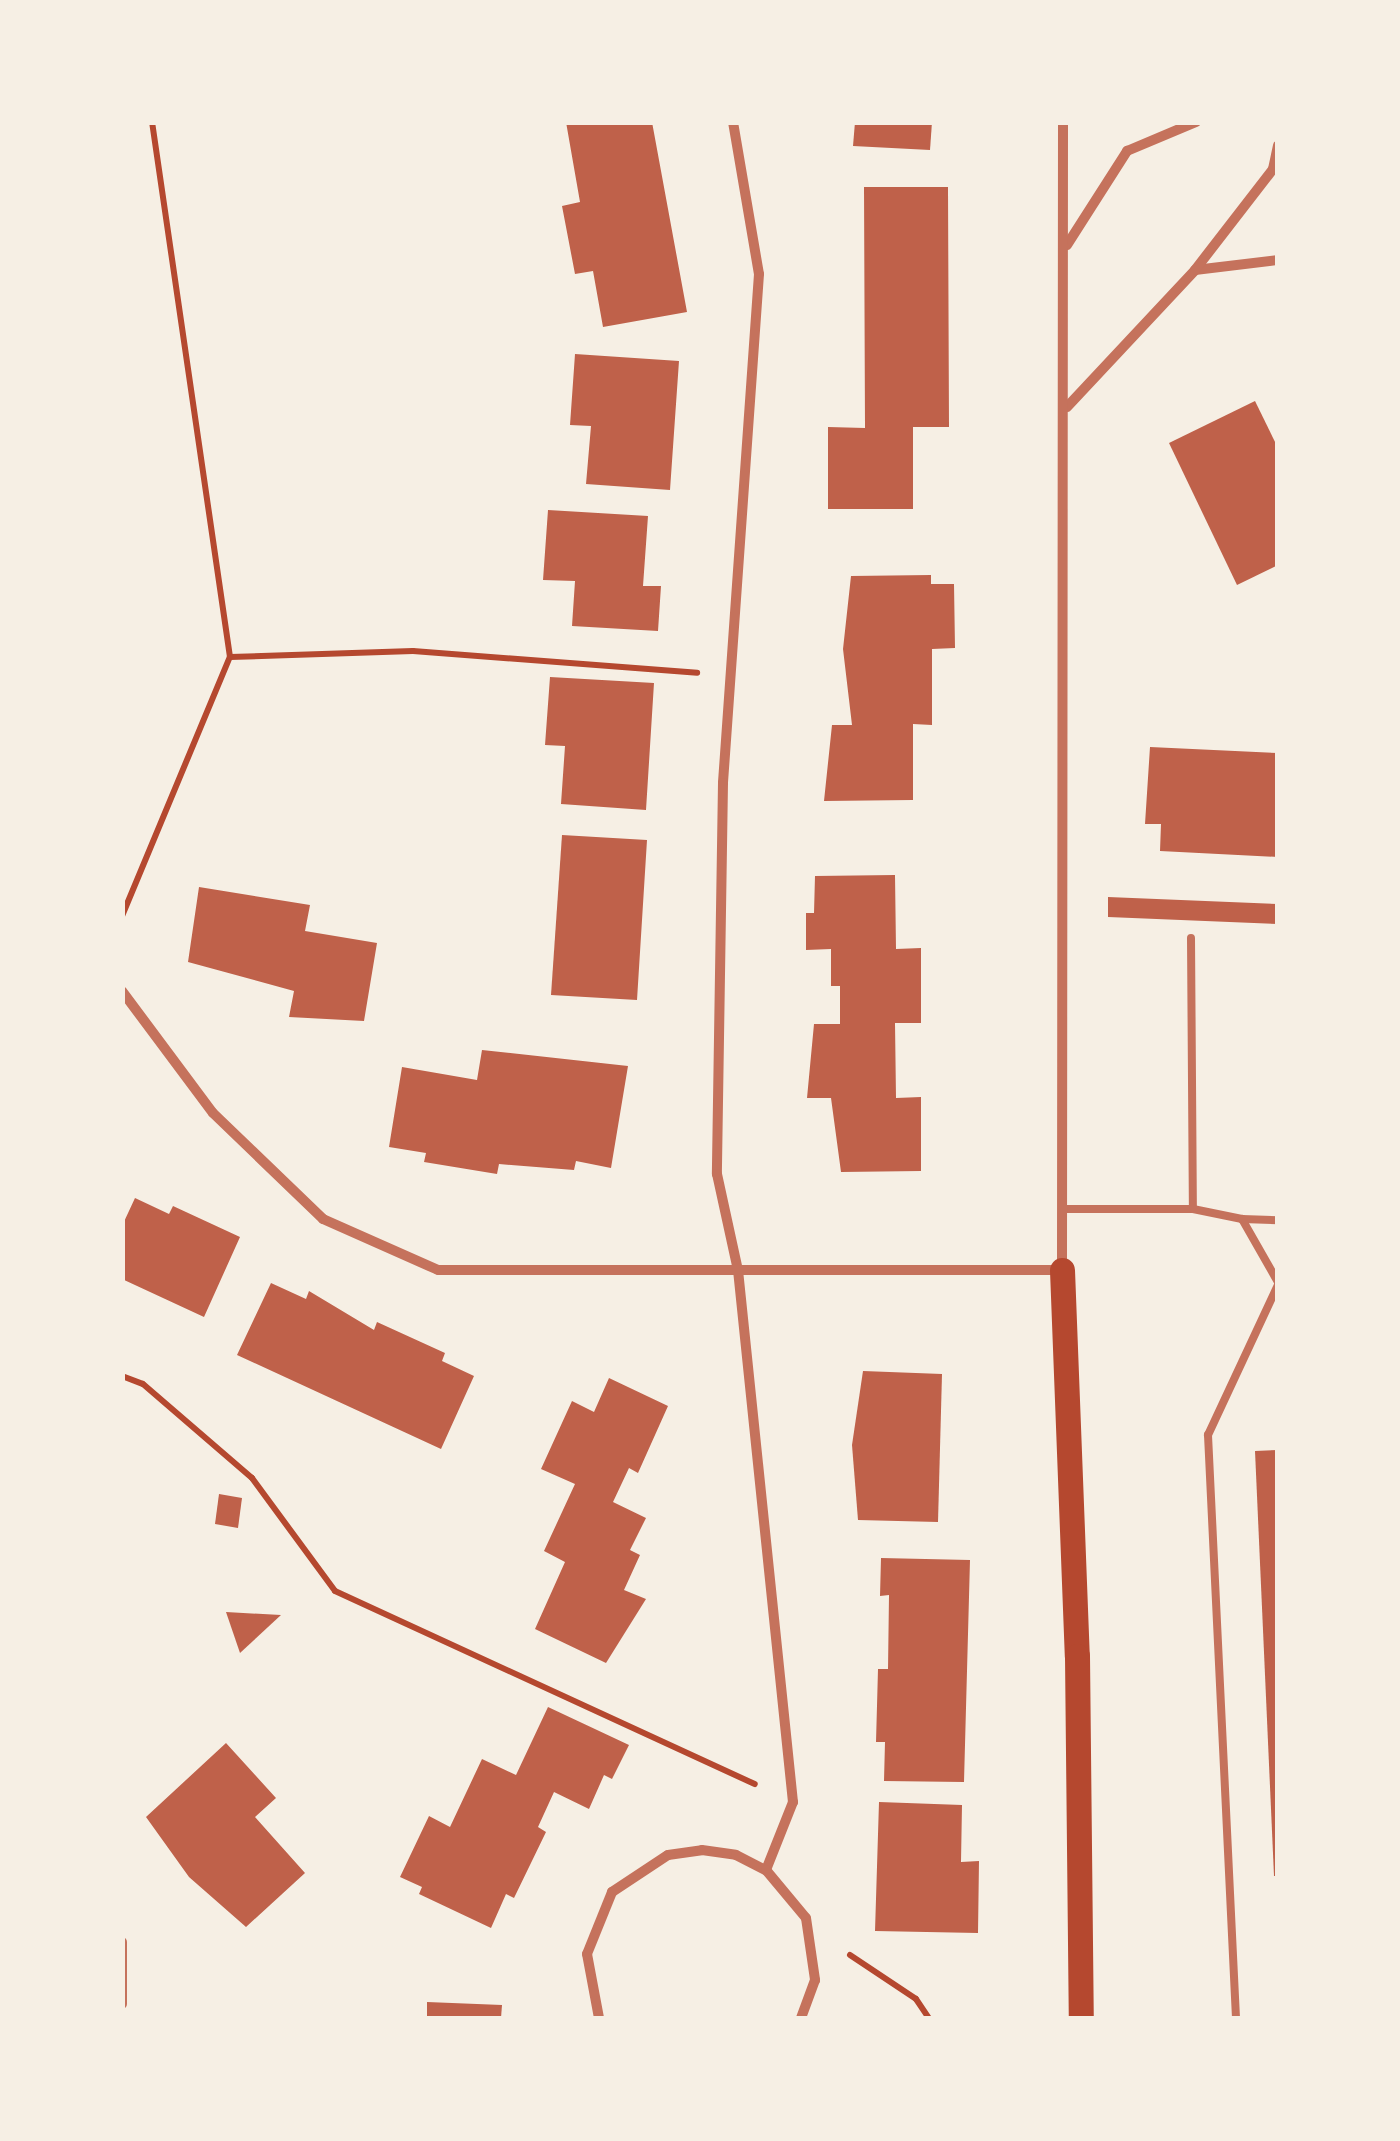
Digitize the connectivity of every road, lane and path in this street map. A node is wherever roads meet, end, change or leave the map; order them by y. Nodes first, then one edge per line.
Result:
1 (152, 122) edge
2 (734, 122) edge
3 (1063, 122) edge
4 (1196, 122) edge
5 (1278, 146) edge
6 (1067, 246) junction
7 (1278, 260) edge
8 (1196, 270) junction
9 (1067, 407) junction
10 (230, 658) junction
11 (733, 676) junction
12 (122, 916) edge
13 (1191, 938) dead end
14 (122, 991) edge
15 (1062, 1209) junction
16 (1193, 1209) junction
17 (1242, 1219) junction
18 (1278, 1220) edge
19 (738, 1270) junction
20 (1062, 1270) junction
21 (1278, 1283) edge
22 (122, 1376) edge
23 (792, 1802) junction
24 (766, 1870) junction
25 (122, 1942) edge
26 (815, 1948) junction
27 (122, 2004) edge
28 (599, 2018) edge
29 (801, 2018) edge
30 (929, 2018) edge
31 (1081, 2018) edge
32 (1236, 2018) edge

1 - 10 path
2 - 11 street
3 - 6 street
4 - 6 street
5 - 8 street
6 - 9 street
7 - 8 street
8 - 9 street
9 - 15 street
10 - 11 path
10 - 12 path
11 - 19 street
13 - 16 lane
14 - 19 street
15 - 16 lane
15 - 20 street
16 - 17 lane
17 - 18 lane
17 - 21 lane
19 - 20 street
19 - 23 street
20 - 31 main road
21 - 32 lane
22 - 23 path
23 - 24 street
24 - 26 street
24 - 28 street
25 - 27 street
26 - 29 street
26 - 30 path

